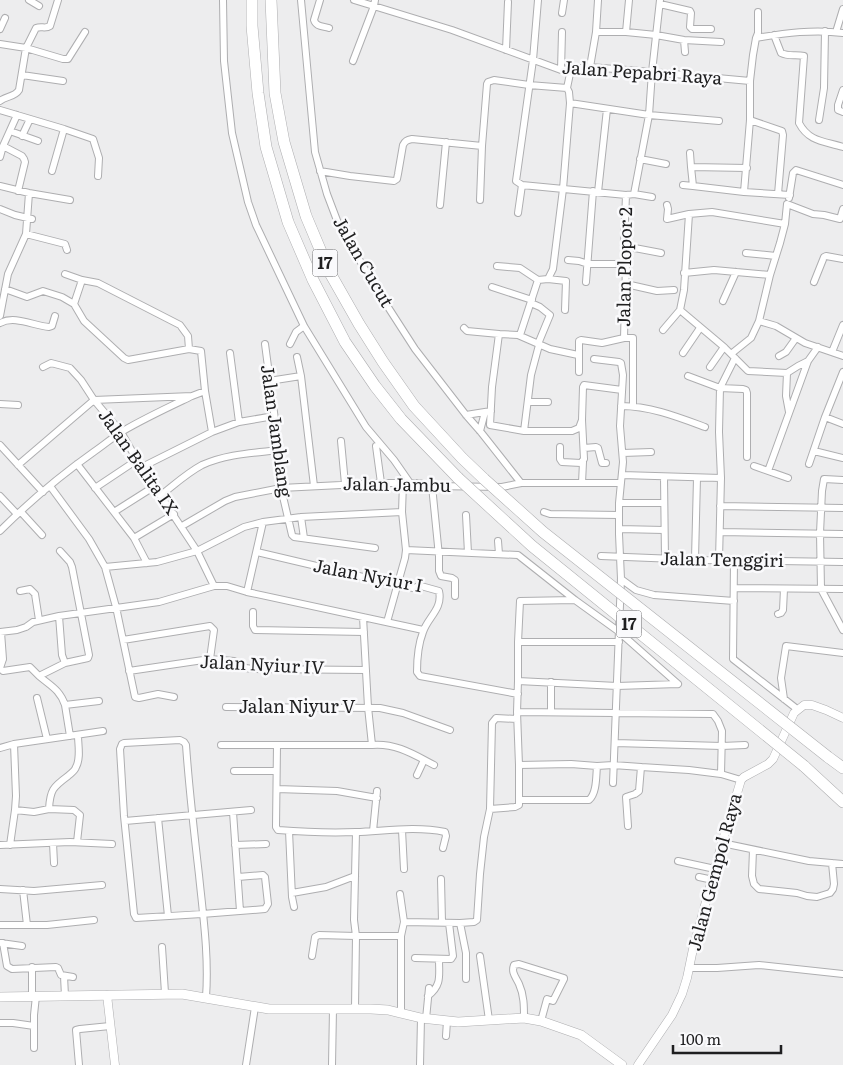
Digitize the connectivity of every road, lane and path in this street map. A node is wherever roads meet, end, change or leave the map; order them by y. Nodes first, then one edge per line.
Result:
1 (30, 0) edge
2 (58, 0) edge
3 (223, 0) edge
4 (252, 0) edge
5 (271, 0) edge
6 (301, 0) edge
7 (320, 0) edge
8 (354, 0) edge
9 (538, 0) edge
10 (564, 0) edge
11 (598, 0) edge
12 (629, 0) edge
13 (508, 2) dead end
14 (660, 2) edge
15 (374, 3) edge
16 (40, 6) dead end
17 (843, 9) edge
18 (758, 12) dead end
19 (562, 13) dead end
20 (5, 18) dead end
21 (329, 28) dead end
22 (0, 29) edge
23 (711, 29) dead end
24 (825, 31) junction
25 (85, 32) dead end
26 (562, 32) dead end
27 (596, 32) junction
28 (626, 32) junction
29 (840, 33) edge
30 (656, 35) junction
31 (774, 35) junction
32 (756, 38) junction
33 (684, 40) junction
34 (721, 42) dead end
35 (0, 44) edge
36 (26, 48) junction
37 (506, 50) junction
38 (685, 52) dead end
39 (533, 60) junction
40 (352, 61) dead end
41 (590, 68) junction
42 (560, 70) junction
43 (571, 70) junction
44 (652, 72) junction
45 (22, 75) junction
46 (63, 81) dead end
47 (750, 81) junction
48 (529, 85) junction
49 (567, 88) junction
50 (843, 90) edge
51 (0, 101) edge
52 (570, 103) junction
53 (607, 109) junction
54 (0, 110) edge
55 (843, 112) edge
56 (18, 115) junction
57 (649, 115) junction
58 (30, 119) junction
59 (750, 120) junction
60 (818, 120) dead end
61 (719, 121) dead end
62 (64, 129) junction
63 (10, 131) junction
64 (22, 136) junction
65 (38, 141) dead end
66 (446, 142) junction
67 (3, 146) junction
68 (482, 146) junction
69 (843, 147) edge
70 (690, 153) dead end
71 (0, 157) edge
72 (640, 159) junction
73 (666, 164) dead end
74 (691, 167) junction
75 (747, 168) junction
76 (52, 171) dead end
77 (320, 171) junction
78 (98, 176) dead end
79 (522, 185) junction
80 (683, 185) dead end
81 (843, 185) edge
82 (0, 186) edge
83 (693, 186) junction
84 (563, 189) junction
85 (18, 191) junction
86 (595, 191) junction
87 (744, 192) junction
88 (30, 194) junction
89 (634, 194) junction
90 (778, 194) junction
91 (626, 195) junction
92 (790, 195) junction
93 (652, 197) dead end
94 (70, 200) dead end
95 (480, 200) dead end
96 (787, 204) junction
97 (440, 205) dead end
98 (667, 205) dead end
99 (0, 209) edge
100 (843, 209) edge
101 (518, 213) dead end
102 (689, 214) junction
103 (30, 219) junction
104 (842, 220) edge
105 (784, 224) junction
106 (26, 234) junction
107 (624, 246) junction
108 (67, 250) dead end
109 (661, 253) dead end
110 (746, 253) dead end
111 (776, 256) junction
112 (843, 259) edge
113 (568, 260) dead end
114 (588, 264) junction
115 (626, 264) junction
116 (497, 266) dead end
117 (736, 272) junction
118 (684, 273) junction
119 (65, 274) dead end
120 (770, 275) junction
121 (548, 279) junction
122 (82, 280) junction
123 (538, 280) junction
124 (586, 282) dead end
125 (814, 282) dead end
126 (626, 284) junction
127 (492, 287) dead end
128 (5, 289) junction
129 (674, 290) dead end
130 (532, 302) junction
131 (723, 302) dead end
132 (74, 304) junction
133 (564, 310) dead end
134 (680, 310) junction
135 (0, 316) edge
136 (54, 316) dead end
137 (759, 321) junction
138 (0, 323) edge
139 (843, 325) edge
140 (304, 326) junction
141 (464, 328) dead end
142 (700, 328) junction
143 (663, 330) dead end
144 (499, 334) junction
145 (520, 335) junction
146 (624, 338) junction
147 (796, 338) junction
148 (265, 344) dead end
149 (290, 344) dead end
150 (539, 344) junction
151 (724, 347) junction
152 (818, 347) junction
153 (189, 349) junction
154 (230, 352) dead end
155 (832, 352) junction
156 (683, 353) dead end
157 (578, 355) junction
158 (733, 356) junction
159 (779, 356) dead end
160 (843, 356) edge
161 (297, 358) dead end
162 (594, 359) dead end
163 (808, 362) junction
164 (43, 367) dead end
165 (710, 367) dead end
166 (579, 372) dead end
167 (843, 372) edge
168 (787, 373) junction
169 (301, 376) junction
170 (688, 376) dead end
171 (269, 381) junction
172 (720, 388) junction
173 (840, 389) edge
174 (622, 390) junction
175 (205, 391) junction
176 (192, 396) junction
177 (94, 400) junction
178 (528, 402) junction
179 (548, 402) dead end
180 (0, 404) edge
181 (18, 405) dead end
182 (621, 406) junction
183 (633, 406) junction
184 (488, 412) junction
185 (789, 412) junction
186 (466, 415) junction
187 (274, 416) junction
188 (825, 417) junction
189 (582, 420) junction
190 (239, 422) junction
191 (843, 424) edge
192 (705, 427) dead end
193 (480, 431) junction
194 (524, 431) junction
195 (121, 432) junction
196 (212, 432) junction
197 (342, 441) dead end
198 (0, 445) edge
199 (376, 446) dead end
200 (560, 447) dead end
201 (584, 448) junction
202 (279, 450) junction
203 (814, 450) junction
204 (652, 452) dead end
205 (623, 453) junction
206 (747, 457) dead end
207 (843, 458) edge
208 (137, 460) junction
209 (583, 462) junction
210 (606, 463) dead end
211 (77, 464) junction
212 (808, 464) dead end
213 (18, 465) junction
214 (754, 466) dead end
215 (142, 467) junction
216 (768, 471) junction
217 (622, 475) junction
218 (664, 477) junction
219 (697, 478) junction
220 (721, 478) junction
221 (788, 478) dead end
222 (843, 480) edge
223 (381, 483) junction
224 (403, 483) junction
225 (410, 483) junction
226 (521, 483) junction
227 (582, 483) junction
228 (621, 483) junction
229 (345, 484) junction
230 (50, 486) junction
231 (155, 486) junction
232 (314, 486) junction
233 (432, 486) junction
234 (95, 488) junction
235 (282, 488) junction
236 (43, 492) junction
237 (161, 494) junction
238 (0, 496) edge
239 (619, 503) junction
240 (664, 503) junction
241 (720, 506) junction
242 (822, 507) junction
243 (843, 508) edge
244 (114, 512) junction
245 (402, 512) junction
246 (544, 512) dead end
247 (19, 513) junction
248 (174, 514) junction
249 (466, 515) dead end
250 (619, 515) junction
251 (302, 517) junction
252 (288, 518) junction
253 (263, 522) junction
254 (182, 526) junction
255 (619, 529) junction
256 (664, 530) junction
257 (0, 531) edge
258 (720, 532) junction
259 (820, 534) junction
260 (843, 534) edge
261 (42, 535) dead end
262 (134, 538) junction
263 (304, 538) junction
264 (498, 541) dead end
265 (375, 548) dead end
266 (406, 550) junction
267 (60, 551) dead end
268 (198, 551) junction
269 (257, 552) junction
270 (438, 552) junction
271 (468, 553) junction
272 (499, 554) junction
273 (601, 556) dead end
274 (620, 557) junction
275 (665, 558) junction
276 (695, 559) junction
277 (719, 560) junction
278 (734, 560) junction
279 (820, 562) junction
280 (843, 562) edge
281 (147, 563) junction
282 (105, 567) junction
283 (621, 579) junction
284 (397, 585) junction
285 (214, 586) junction
286 (734, 588) junction
287 (784, 589) junction
288 (821, 589) junction
289 (20, 590) dead end
290 (843, 590) edge
291 (247, 592) junction
292 (456, 596) dead end
293 (575, 600) junction
294 (734, 601) junction
295 (116, 607) junction
296 (253, 612) dead end
297 (81, 613) junction
298 (778, 614) dead end
299 (59, 616) junction
300 (363, 617) junction
301 (840, 617) edge
302 (39, 620) junction
303 (387, 622) junction
304 (423, 630) junction
305 (843, 630) edge
306 (0, 632) edge
307 (364, 632) junction
308 (618, 632) junction
309 (123, 640) junction
310 (518, 642) junction
311 (618, 642) junction
312 (843, 653) edge
313 (1, 659) edge
314 (210, 659) junction
315 (65, 663) junction
316 (366, 670) junction
317 (129, 671) junction
318 (40, 676) junction
319 (518, 681) junction
320 (551, 682) junction
321 (618, 686) junction
322 (518, 694) junction
323 (174, 697) dead end
324 (37, 698) dead end
325 (784, 699) junction
326 (99, 701) dead end
327 (65, 705) junction
328 (226, 707) dead end
329 (368, 707) junction
330 (797, 709) junction
331 (551, 712) junction
332 (616, 713) junction
333 (517, 715) junction
334 (843, 718) edge
335 (450, 730) dead end
336 (103, 731) dead end
337 (78, 735) junction
338 (70, 736) junction
339 (47, 740) junction
340 (614, 743) junction
341 (14, 744) junction
342 (277, 745) junction
343 (745, 745) dead end
344 (221, 746) dead end
345 (372, 746) junction
346 (722, 746) junction
347 (0, 748) edge
348 (424, 760) junction
349 (434, 765) dead end
350 (613, 765) junction
351 (519, 766) junction
352 (597, 766) junction
353 (804, 766) junction
354 (641, 767) junction
355 (843, 767) edge
356 (234, 771) dead end
357 (276, 772) junction
358 (417, 774) dead end
359 (721, 774) junction
360 (741, 780) junction
361 (613, 783) dead end
362 (277, 789) junction
363 (843, 797) edge
364 (519, 800) junction
365 (843, 802) edge
366 (49, 809) junction
367 (490, 809) junction
368 (15, 810) junction
369 (251, 810) dead end
370 (233, 812) junction
371 (192, 816) junction
372 (158, 818) junction
373 (125, 821) junction
374 (628, 826) dead end
375 (402, 830) junction
376 (289, 831) junction
377 (373, 831) junction
378 (356, 832) junction
379 (78, 842) junction
380 (52, 843) junction
381 (112, 844) dead end
382 (266, 844) dead end
383 (722, 844) junction
384 (0, 845) edge
385 (10, 845) junction
386 (235, 846) junction
387 (443, 848) dead end
388 (753, 850) junction
389 (678, 861) dead end
390 (54, 863) dead end
391 (832, 863) junction
392 (843, 864) edge
393 (404, 869) dead end
394 (716, 869) junction
395 (355, 876) junction
396 (238, 877) junction
397 (699, 877) dead end
398 (441, 879) dead end
399 (713, 880) junction
400 (102, 885) dead end
401 (0, 889) edge
402 (23, 890) junction
403 (292, 893) junction
404 (400, 894) dead end
405 (294, 907) dead end
406 (240, 912) junction
407 (203, 914) junction
408 (168, 916) junction
409 (94, 920) dead end
410 (404, 922) junction
411 (446, 922) junction
412 (460, 923) junction
413 (0, 925) edge
414 (27, 925) junction
415 (356, 936) junction
416 (401, 936) junction
417 (1, 943) edge
418 (22, 946) dead end
419 (162, 947) dead end
420 (312, 956) dead end
421 (480, 956) dead end
422 (415, 958) dead end
423 (439, 959) junction
424 (32, 967) junction
425 (690, 968) junction
426 (843, 974) edge
427 (64, 976) junction
428 (73, 977) dead end
429 (466, 979) dead end
430 (429, 988) dead end
431 (165, 993) junction
432 (107, 995) junction
433 (34, 996) junction
434 (65, 996) junction
435 (428, 996) junction
436 (0, 997) edge
437 (206, 997) junction
438 (255, 1007) junction
439 (355, 1008) junction
440 (333, 1009) junction
441 (401, 1013) junction
442 (424, 1018) junction
443 (524, 1018) junction
444 (489, 1020) junction
445 (447, 1021) junction
446 (541, 1021) junction
447 (0, 1023) edge
448 (34, 1026) junction
449 (110, 1026) junction
450 (446, 1036) dead end
451 (34, 1048) dead end
452 (79, 1065) edge
453 (115, 1065) edge
454 (246, 1065) edge
455 (332, 1065) edge
456 (420, 1065) edge
457 (622, 1065) edge
458 (638, 1065) edge

1 - 16 street
2 - 36 street
3 - 140 street
4 - 353 highway, 17, bridge
5 - 355 highway, 17, bridge
6 - 77 street, Jalan Cucut
7 - 21 street
8 - 15 street, Jalan Pepabri Raya
9 - 39 street
10 - 19 street
11 - 27 street
12 - 28 street
13 - 37 street
14 - 23 street
14 - 30 street
15 - 37 street, Jalan Pepabri Raya
15 - 40 street
17 - 29 street
18 - 32 street
20 - 22 street
24 - 29 street
24 - 31 street
24 - 60 street
25 - 36 street
26 - 42 street
27 - 28 street
27 - 41 street
28 - 30 street
30 - 33 street
30 - 44 street
31 - 32 street
31 - 69 street
32 - 47 street
33 - 34 street
33 - 38 street
35 - 36 street
36 - 45 street
37 - 39 street, Jalan Pepabri Raya
39 - 42 street, Jalan Pepabri Raya
39 - 48 street
41 - 43 street, Jalan Pepabri Raya
41 - 44 street, Jalan Pepabri Raya
42 - 43 street, Jalan Pepabri Raya
43 - 49 street
44 - 47 street, Jalan Pepabri Raya
44 - 57 street
45 - 46 street
45 - 51 street
47 - 59 street
48 - 49 street
48 - 68 street
48 - 79 street
49 - 52 street
50 - 55 street
52 - 53 street
52 - 84 street
53 - 57 street
53 - 86 street
54 - 56 street
56 - 58 street
56 - 63 street
57 - 61 street
57 - 72 street
58 - 62 street
58 - 64 street
59 - 75 street
59 - 90 street
62 - 76 street
62 - 78 street
63 - 64 street
63 - 67 street
64 - 65 street
66 - 68 street
66 - 77 street
66 - 97 street
67 - 71 street
67 - 85 street
68 - 95 street
70 - 74 street
72 - 73 street
72 - 89 street
74 - 75 street
74 - 83 street
75 - 87 street
77 - 186 street, Jalan Cucut
79 - 84 street
79 - 101 street
80 - 83 street
81 - 92 street
82 - 85 street
83 - 87 street
84 - 86 street
84 - 121 street
85 - 88 street
86 - 91 street
86 - 114 street
87 - 90 street
88 - 94 street
88 - 103 street
89 - 91 street
89 - 93 street
90 - 92 street
91 - 107 street, Jalan Plopor 2
92 - 96 street
96 - 104 street
96 - 105 street
98 - 102 street
99 - 103 street
100 - 104 street
102 - 105 street
102 - 118 street
103 - 106 street
105 - 111 street
106 - 108 street
106 - 128 street
107 - 109 street
107 - 115 street, Jalan Plopor 2
110 - 111 street
111 - 120 street
112 - 125 street
113 - 114 street
114 - 115 street
114 - 124 street
115 - 126 street, Jalan Plopor 2
116 - 123 street
117 - 118 street
117 - 120 street
117 - 131 street
118 - 134 street
119 - 122 street
120 - 137 street
121 - 123 street
121 - 133 street
122 - 132 street
122 - 153 street
123 - 130 street
126 - 129 street
126 - 146 street, Jalan Plopor 2
127 - 130 street
128 - 132 street
128 - 135 street
130 - 145 street
130 - 150 street
132 - 153 street
134 - 142 street
134 - 143 street
136 - 138 street
137 - 147 street
137 - 158 street
139 - 155 street
140 - 149 street
140 - 225 street
141 - 144 street
142 - 151 street
142 - 156 street
144 - 145 street
144 - 184 street
145 - 150 street
146 - 157 street
146 - 183 street
147 - 152 street
147 - 159 street
148 - 171 street, Jalan Jamblang
150 - 157 street
150 - 178 street
151 - 158 street
151 - 165 street
152 - 155 street
152 - 163 street
153 - 175 street
154 - 190 street
155 - 160 street
157 - 166 street
158 - 168 street
158 - 172 street
161 - 169 street
162 - 174 street
163 - 168 street
163 - 185 street
164 - 177 street, Jalan Balita IX
167 - 173 street
168 - 185 street
169 - 171 street
169 - 232 street
170 - 172 street
171 - 187 street, Jalan Jamblang
172 - 206 street
172 - 220 street
173 - 188 street
174 - 182 street
174 - 189 street
175 - 176 street
175 - 196 street
176 - 177 street
176 - 195 street
177 - 195 street, Jalan Balita IX
177 - 213 street
178 - 179 street
178 - 194 street
180 - 181 street
182 - 183 street
182 - 205 street
183 - 192 street
184 - 186 street
184 - 193 street
184 - 194 street
185 - 216 street
186 - 193 street, Jalan Cucut
187 - 190 street
187 - 202 street, Jalan Jamblang
188 - 191 street
188 - 203 street
189 - 194 street
189 - 201 street
190 - 196 street
193 - 226 street, Jalan Cucut
195 - 208 street, Jalan Balita IX
195 - 211 street
196 - 215 street
197 - 229 street
198 - 213 street
199 - 223 street
200 - 209 street
201 - 209 street
201 - 210 street
202 - 235 street, Jalan Jamblang
202 - 237 street
203 - 207 street
203 - 212 street
204 - 205 street
205 - 217 street
208 - 215 street, Jalan Balita IX
208 - 234 street
209 - 227 street
211 - 230 street
211 - 234 street
213 - 236 street
214 - 216 street
215 - 231 street, Jalan Balita IX
216 - 221 street
217 - 218 street
217 - 228 street
218 - 219 street
218 - 240 street
219 - 220 street
219 - 276 street
220 - 241 street
222 - 242 street
223 - 224 street, Jalan Jambu
223 - 229 street, Jalan Jambu
224 - 225 street, Jalan Jambu
224 - 245 street
225 - 233 street, Jalan Jambu
226 - 227 street, Jalan Jambu
226 - 233 street, Jalan Jambu
227 - 228 street, Jalan Jambu
228 - 239 street
229 - 232 street, Jalan Jambu
230 - 236 street
230 - 282 street
231 - 237 street, Jalan Balita IX
231 - 244 street
232 - 235 street, Jalan Jambu
233 - 270 street
234 - 244 street
235 - 252 street, Jalan Jamblang
235 - 254 street, Jalan Jambu
236 - 247 street
237 - 248 street, Jalan Balita IX
238 - 247 street
239 - 240 street
239 - 250 street
240 - 256 street
241 - 242 street
241 - 258 street
242 - 243 street
242 - 259 street
244 - 262 street
245 - 251 street, Jalan Jamblang
245 - 266 street
246 - 250 street
247 - 257 street
247 - 261 street
248 - 254 street, Jalan Balita IX
248 - 262 street
249 - 271 street
250 - 255 street
251 - 252 street, Jalan Jamblang
251 - 263 street
252 - 253 street, Jalan Jamblang
252 - 263 street, Jalan Jamblang
253 - 268 street, Jalan Jamblang
253 - 269 street
254 - 268 street, Jalan Balita IX
255 - 256 street
255 - 274 street
256 - 275 street
258 - 259 street
258 - 277 street
259 - 260 street
259 - 279 street
262 - 281 street
263 - 265 street
264 - 272 street
266 - 270 street
266 - 284 street
267 - 297 street
268 - 281 street, Jalan Jamblang
268 - 285 street, Jalan Balita IX
269 - 284 street, Jalan Nyiur I
269 - 291 street
270 - 271 street
270 - 292 street
271 - 272 street
272 - 293 street
273 - 274 street, Jalan Tenggiri
274 - 275 street, Jalan Tenggiri
274 - 283 street
275 - 276 street, Jalan Tenggiri
276 - 277 street, Jalan Tenggiri
277 - 278 street, Jalan Tenggiri
278 - 279 street, Jalan Tenggiri
278 - 286 street
279 - 280 street, Jalan Tenggiri
279 - 288 street
281 - 282 street, Jalan Jamblang
282 - 295 street
283 - 294 street
283 - 308 street
284 - 303 street
284 - 304 street, Jalan Nyiur I
285 - 291 street
285 - 295 street
286 - 287 street
286 - 294 street
287 - 288 street
287 - 298 street
288 - 290 street
288 - 301 street
289 - 302 street
291 - 300 street
293 - 308 street
293 - 310 street
294 - 325 street
295 - 297 street
295 - 309 street
296 - 307 street
297 - 299 street
297 - 315 street
299 - 302 street
299 - 315 street
300 - 303 street
300 - 307 street
301 - 305 street
302 - 306 street
303 - 304 street
304 - 322 street, Jalan Nyiur I
306 - 313 street
307 - 316 street
308 - 311 street
308 - 321 street
309 - 314 street
309 - 317 street
310 - 311 street
310 - 319 street
311 - 321 street
312 - 325 street
313 - 318 street
314 - 316 street, Jalan Nyiur IV
314 - 317 street, Jalan Nyiur IV
315 - 318 street
316 - 329 street
317 - 323 street
318 - 327 street
319 - 320 street
319 - 322 street
320 - 321 street
320 - 331 street
321 - 332 street
322 - 333 street
324 - 339 street
325 - 330 street
326 - 327 street
327 - 338 street
328 - 329 street, Jalan Niyur V
329 - 335 street, Jalan Niyur V
329 - 345 street
330 - 334 street
330 - 360 street, Jalan Gempol Raya
331 - 332 street
331 - 333 street
332 - 340 street
332 - 346 street
333 - 351 street
333 - 367 street
336 - 337 street
337 - 338 street
337 - 366 street
338 - 339 street
339 - 341 street
340 - 346 street
340 - 350 street
341 - 347 street
341 - 368 street
342 - 344 street
342 - 345 street
342 - 357 street
343 - 346 street
345 - 348 street
346 - 359 street
348 - 349 street
348 - 358 street
350 - 352 street
350 - 354 street
350 - 361 street
351 - 352 street
351 - 364 street
352 - 364 street
353 - 363 highway, 17
353 - 365 highway
354 - 359 street
354 - 374 street
356 - 357 street
357 - 362 street
359 - 360 street
360 - 383 street, Jalan Gempol Raya
362 - 376 street
362 - 377 street
364 - 367 street
366 - 368 street
366 - 379 street
367 - 412 street
368 - 385 street
369 - 370 street
370 - 371 street
370 - 386 street
371 - 372 street
371 - 373 street
371 - 407 street
372 - 373 street
372 - 408 street
373 - 408 street
375 - 377 street
375 - 387 street
375 - 393 street
376 - 378 street
376 - 403 street
377 - 378 street
378 - 395 street
379 - 380 street
379 - 381 street
380 - 385 street
380 - 390 street
382 - 386 street
383 - 388 street
383 - 394 street, Jalan Gempol Raya
384 - 385 street
386 - 396 street
388 - 391 street
388 - 391 street
389 - 394 street
391 - 392 street
394 - 399 street, Jalan Gempol Raya
395 - 403 street
395 - 415 street
396 - 406 street
396 - 406 street
397 - 399 street
398 - 411 street
399 - 425 street, Jalan Gempol Raya
400 - 402 street
401 - 402 street
402 - 414 street
403 - 405 street
404 - 410 street
406 - 407 street
407 - 408 street
407 - 437 street
409 - 414 street
410 - 411 street
410 - 416 street
411 - 412 street
411 - 423 street
412 - 429 street
413 - 414 street
415 - 416 street
415 - 420 street
415 - 439 street
416 - 441 street
417 - 418 street
417 - 424 street
419 - 431 street
421 - 444 street
422 - 423 street
423 - 435 street
424 - 427 street
424 - 433 street
425 - 426 street
425 - 458 street, Jalan Gempol Raya
427 - 428 street
427 - 434 street
430 - 435 street
431 - 432 main road
431 - 437 main road
432 - 434 main road
432 - 449 street
433 - 434 main road
433 - 436 main road
433 - 448 street
435 - 442 street
437 - 438 main road
438 - 440 main road
438 - 454 street
439 - 440 main road
439 - 441 main road
440 - 455 street
441 - 442 main road
442 - 445 main road
442 - 456 street
443 - 444 main road
443 - 446 main road
443 - 446 street
444 - 445 main road
445 - 450 street
446 - 457 main road
447 - 448 street
448 - 451 street
449 - 452 street
449 - 453 street

